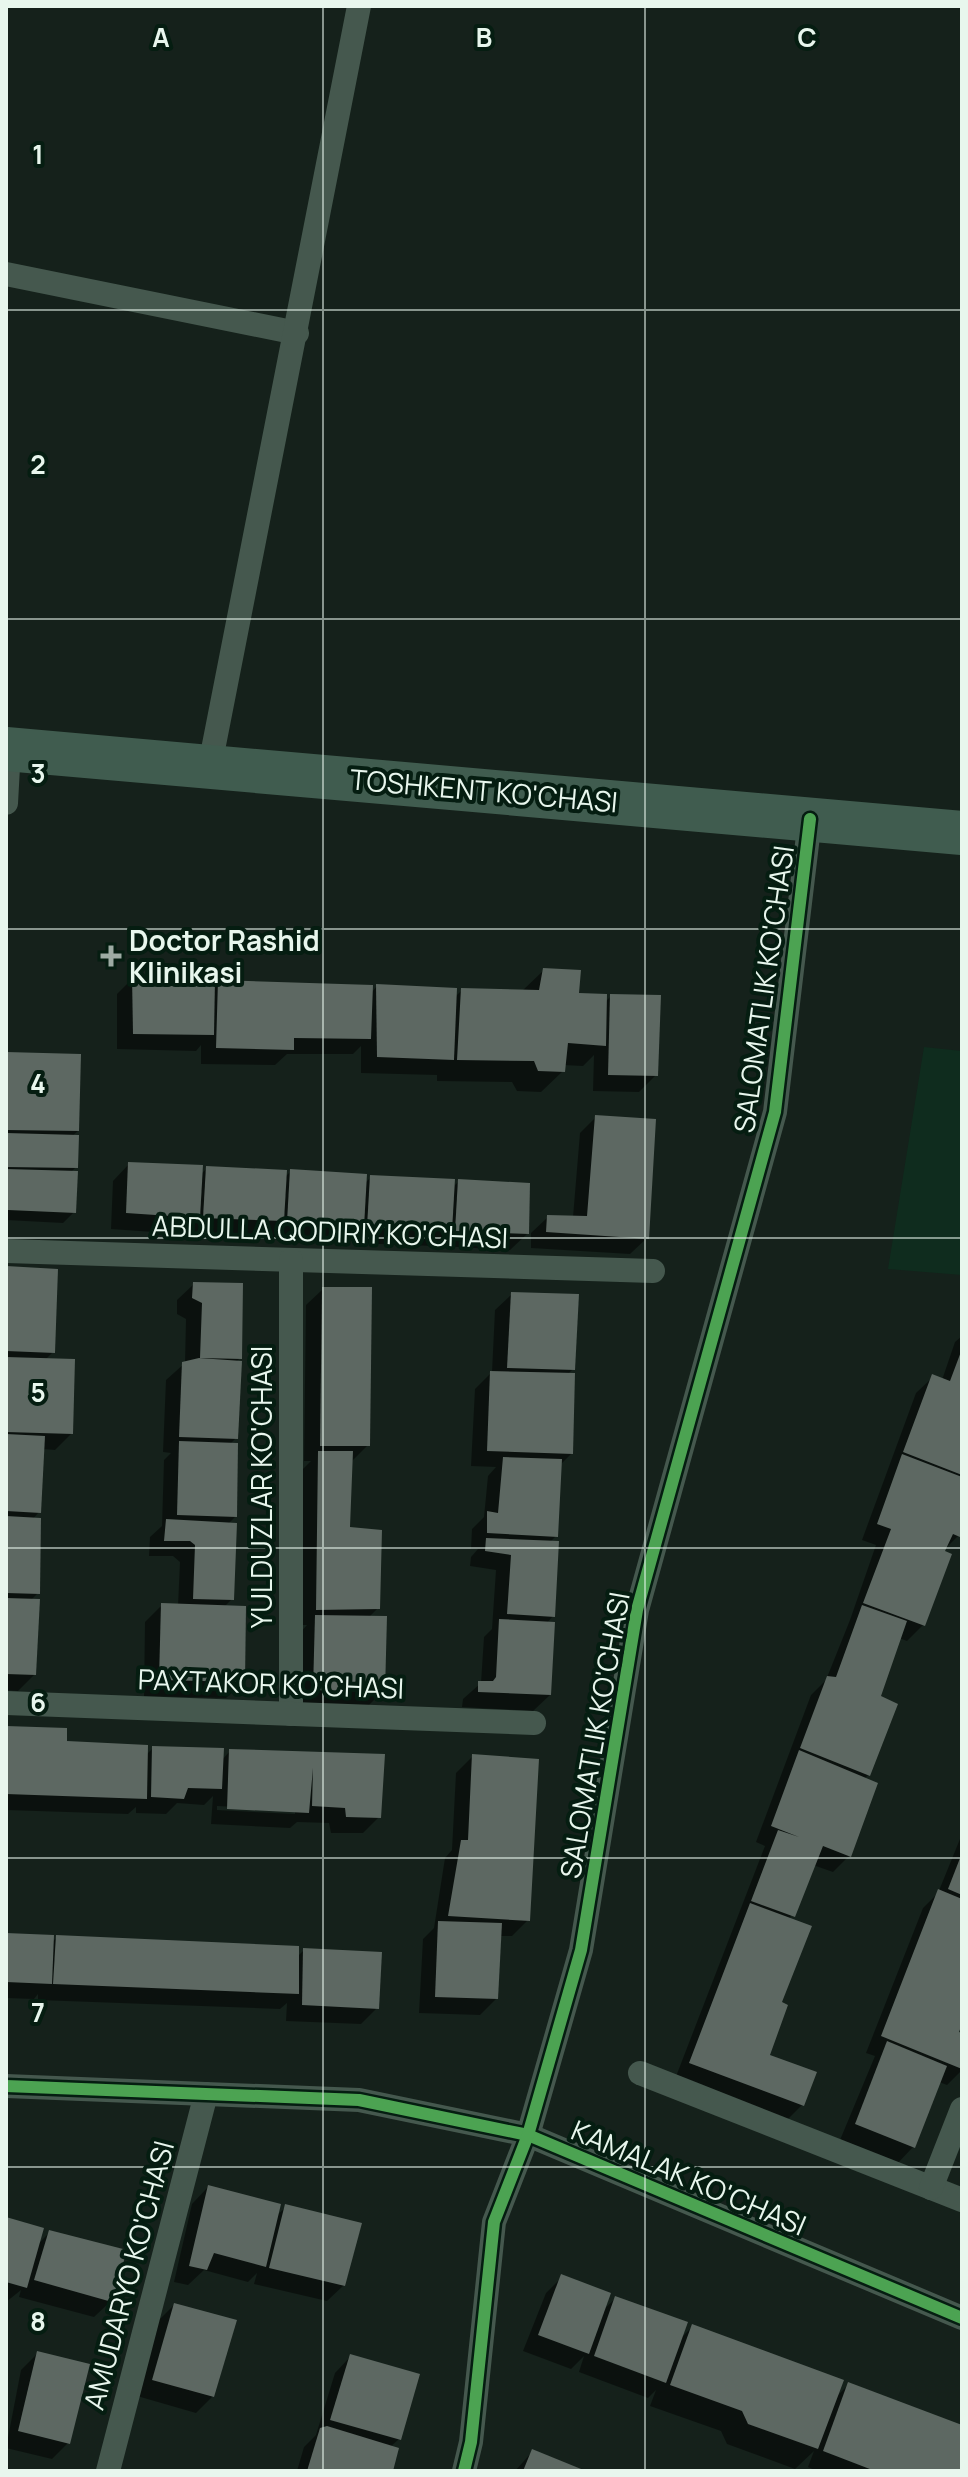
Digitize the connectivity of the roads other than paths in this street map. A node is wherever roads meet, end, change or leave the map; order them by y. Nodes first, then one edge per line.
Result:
1 (359, 6) edge
2 (6, 274) edge
3 (297, 333) junction
4 (7, 749) edge
5 (210, 765) junction
6 (6, 803) edge
7 (810, 819) junction
8 (962, 833) edge
9 (6, 1251) edge
10 (291, 1260) junction
11 (653, 1271) dead end
12 (6, 1703) edge
13 (291, 1714) junction
14 (534, 1723) dead end
15 (640, 2073) dead end
16 (6, 2086) edge
17 (206, 2094) junction
18 (962, 2109) edge
19 (528, 2135) junction
20 (931, 2188) junction
21 (962, 2200) edge
22 (962, 2318) edge
23 (108, 2471) edge
24 (464, 2471) edge

1 - 3 street
2 - 3 street
3 - 5 street
4 - 5 highway, TOSHKENT KO'CHASI
4 - 6 street
5 - 7 highway, TOSHKENT KO'CHASI
7 - 8 highway, TOSHKENT KO'CHASI
7 - 19 street, SALOMATLIK KO'CHASI
9 - 10 street, ABDULLA QODIRIY KO'CHASI
10 - 11 street, ABDULLA QODIRIY KO'CHASI
10 - 13 street, YULDUZLAR KO'CHASI
12 - 13 street, PAXTAKOR KO'CHASI
13 - 14 street, PAXTAKOR KO'CHASI
15 - 20 street
16 - 17 street, KAMALAK KO'CHASI
17 - 19 street, KAMALAK KO'CHASI
17 - 23 street, AMUDARYO KO'CHASI
18 - 20 street
19 - 22 street, KAMALAK KO'CHASI
19 - 24 street, SALOMATLIK KO'CHASI
20 - 21 street

